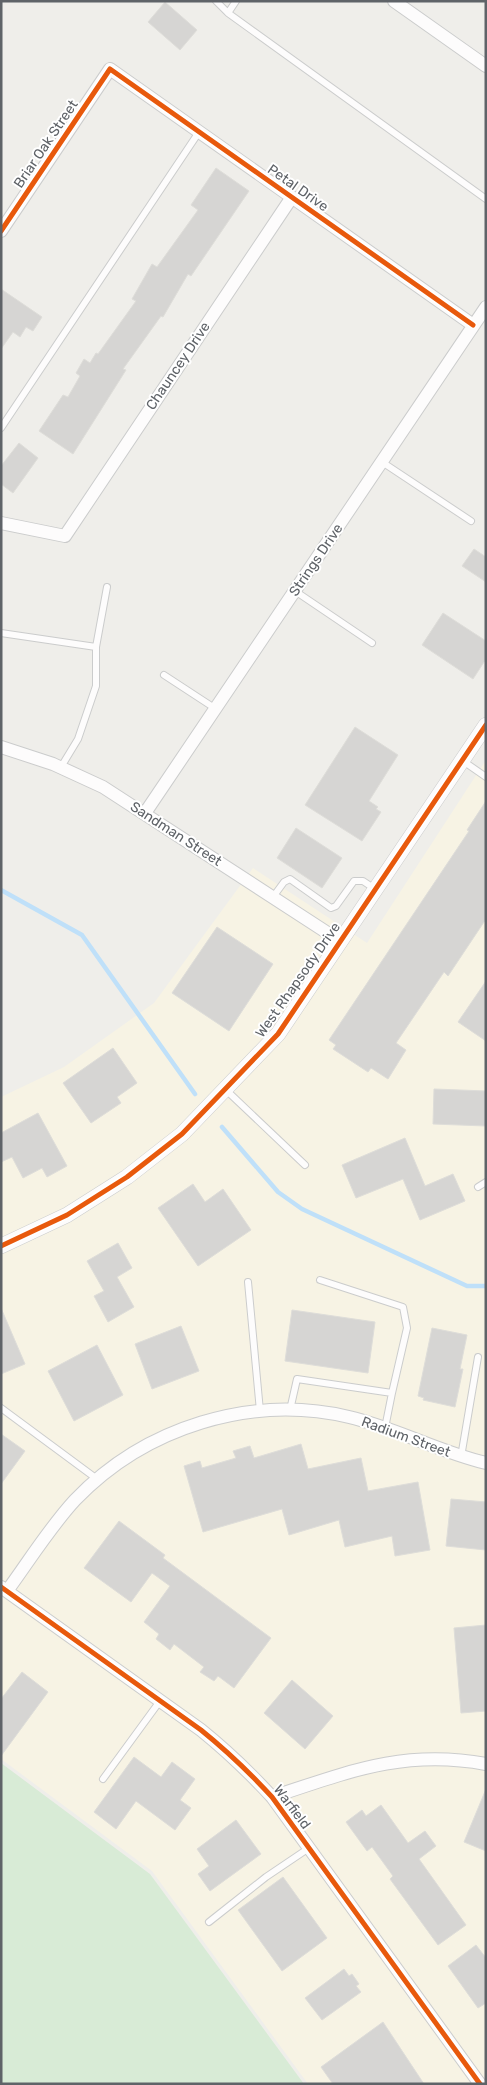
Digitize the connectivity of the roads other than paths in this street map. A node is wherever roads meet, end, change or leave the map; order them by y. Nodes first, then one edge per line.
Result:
1 (216, 1) edge
2 (236, 1) edge
3 (394, 1) edge
4 (228, 13) junction
5 (486, 66) edge
6 (110, 69) joint
7 (200, 132) junction
8 (292, 197) junction
9 (486, 199) edge
10 (1, 232) edge
11 (486, 307) edge
12 (473, 325) junction
13 (1, 428) edge
14 (382, 462) junction
15 (472, 521) dead end
16 (1, 522) edge
17 (107, 586) dead end
18 (295, 591) junction
19 (1, 633) edge
20 (372, 643) dead end
21 (96, 648) junction
22 (164, 675) dead end
23 (216, 709) junction
24 (486, 725) edge
25 (1, 746) edge
26 (462, 761) junction
27 (61, 767) junction
28 (486, 777) edge
29 (145, 814) junction
30 (375, 889) junction
31 (273, 897) junction
32 (340, 941) junction
33 (225, 1089) junction
34 (305, 1165) dead end
35 (486, 1182) edge
36 (478, 1187) dead end
37 (1, 1246) edge
38 (320, 1280) dead end
39 (248, 1282) dead end
40 (478, 1357) dead end
41 (392, 1393) junction
42 (1, 1408) edge
43 (290, 1410) junction
44 (260, 1411) junction
45 (385, 1428) junction
46 (461, 1457) junction
47 (486, 1464) edge
48 (97, 1480) junction
49 (4, 1589) edge
50 (160, 1701) junction
51 (486, 1764) edge
52 (104, 1779) dead end
53 (272, 1797) junction
54 (309, 1848) junction
55 (209, 1922) dead end
56 (480, 2084) edge

1 - 4 lane
2 - 4 lane
3 - 5 street
4 - 9 lane
6 - 7 street, Petal Drive
6 - 10 street, Briar Oak Street
7 - 8 street, Petal Drive
7 - 13 lane
8 - 12 street, Petal Drive
8 - 16 street, Chauncey Drive
11 - 12 street, Strings Drive
12 - 14 street, Strings Drive
14 - 15 lane
14 - 18 street, Strings Drive
17 - 21 lane
18 - 20 lane
18 - 23 street, Strings Drive
19 - 21 lane
21 - 27 lane
22 - 23 lane
23 - 29 street, Strings Drive
24 - 26 street, West Rhapsody Drive
25 - 27 street, Sandman Street
26 - 28 lane
26 - 30 street, West Rhapsody Drive
27 - 29 street, Sandman Street
29 - 31 street, Sandman Street
30 - 31 lane
30 - 32 street, West Rhapsody Drive
31 - 32 street, Sandman Street
32 - 33 street, West Rhapsody Drive
33 - 34 lane
33 - 37 street, West Rhapsody Drive
35 - 36 lane
38 - 41 lane
39 - 44 lane
40 - 46 lane
41 - 43 lane
41 - 45 lane
42 - 48 lane
43 - 44 street, Radium Street
43 - 45 street, Radium Street
44 - 48 street, Radium Street
45 - 46 street, Radium Street
46 - 47 street, Radium Street
48 - 49 street, Radium Street
49 - 50 street, Warfield
50 - 52 lane
50 - 53 street, Warfield
51 - 53 street
53 - 54 street, Warfield
54 - 55 lane
54 - 56 street, Warfield

